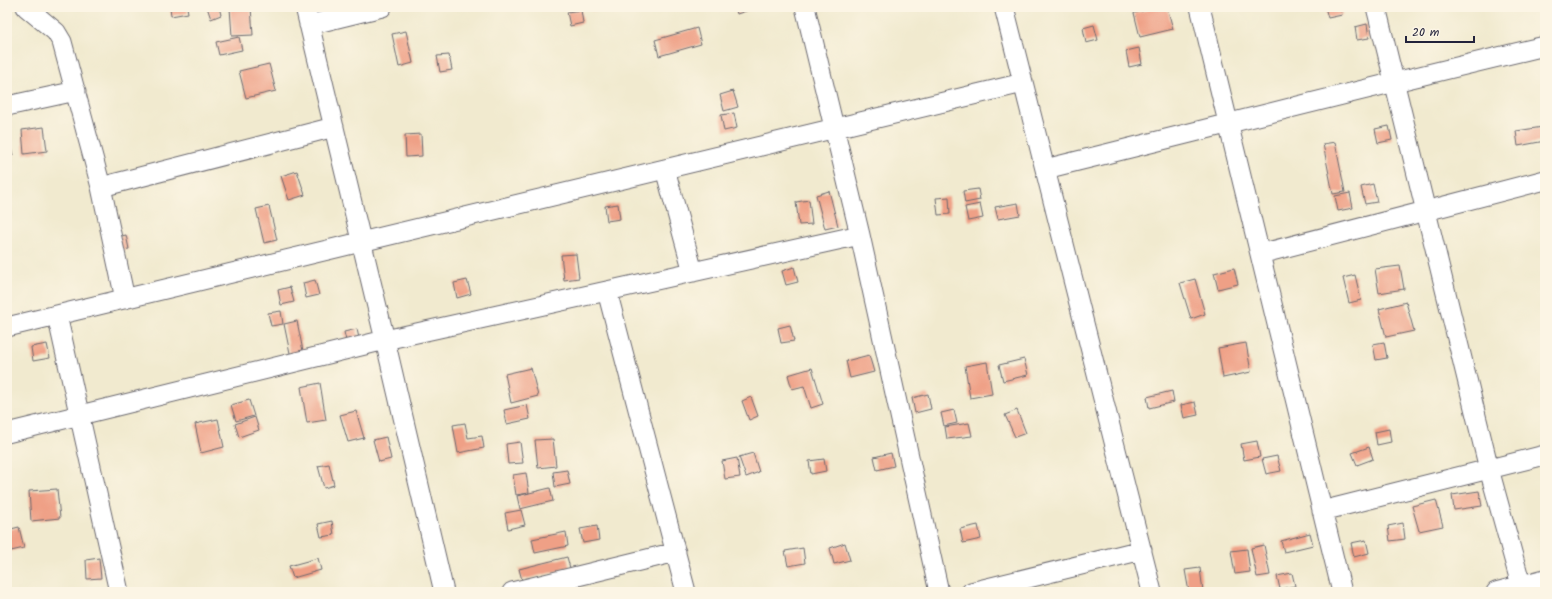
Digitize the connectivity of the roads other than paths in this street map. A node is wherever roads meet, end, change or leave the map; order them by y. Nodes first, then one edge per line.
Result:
1 (26, 7) edge
2 (382, 7) edge
3 (805, 7) edge
4 (1004, 7) edge
5 (1200, 7) edge
6 (1376, 7) edge
7 (307, 16) edge
8 (1545, 46) edge
9 (1394, 81) junction
10 (1023, 83) junction
11 (76, 90) junction
12 (7, 106) edge
13 (1228, 124) junction
14 (334, 127) junction
15 (835, 128) junction
16 (665, 169) junction
17 (1045, 169) junction
18 (1545, 180) edge
19 (101, 187) junction
20 (1426, 211) junction
21 (860, 235) junction
22 (361, 242) junction
23 (1260, 254) junction
24 (693, 272) junction
25 (607, 291) junction
26 (125, 299) junction
27 (57, 315) junction
28 (7, 328) edge
29 (385, 340) junction
30 (80, 415) junction
31 (7, 433) edge
32 (1545, 455) edge
33 (1489, 469) junction
34 (1322, 511) junction
35 (1142, 550) junction
36 (676, 552) junction
37 (1545, 579) edge
38 (1520, 585) junction
39 (114, 591) edge
40 (444, 592) edge
41 (512, 592) edge
42 (686, 592) edge
43 (939, 592) edge
44 (971, 592) edge
45 (1152, 592) edge
46 (1342, 592) edge
47 (1496, 592) edge

1 - 11 street
2 - 7 street
3 - 15 street
4 - 10 street
5 - 13 street
6 - 9 street
7 - 14 street
8 - 9 street
9 - 13 street
9 - 20 street
10 - 15 street
10 - 17 street
11 - 12 street
11 - 19 street
13 - 17 street
13 - 23 street
14 - 19 street
14 - 22 street
15 - 16 street
15 - 21 street
16 - 22 street
16 - 24 street
17 - 35 street
18 - 20 street
19 - 26 street
20 - 23 street
20 - 33 street
21 - 24 street
21 - 43 street
22 - 26 street
22 - 29 street
23 - 34 street
24 - 25 street
25 - 29 street
25 - 36 street
26 - 27 street
27 - 28 street
27 - 30 street
29 - 30 street
29 - 40 street
30 - 31 street
30 - 39 street
32 - 33 street
33 - 34 street
33 - 38 street
34 - 46 street
35 - 44 street
35 - 45 street
36 - 41 street
36 - 42 street
37 - 38 street
38 - 47 street

